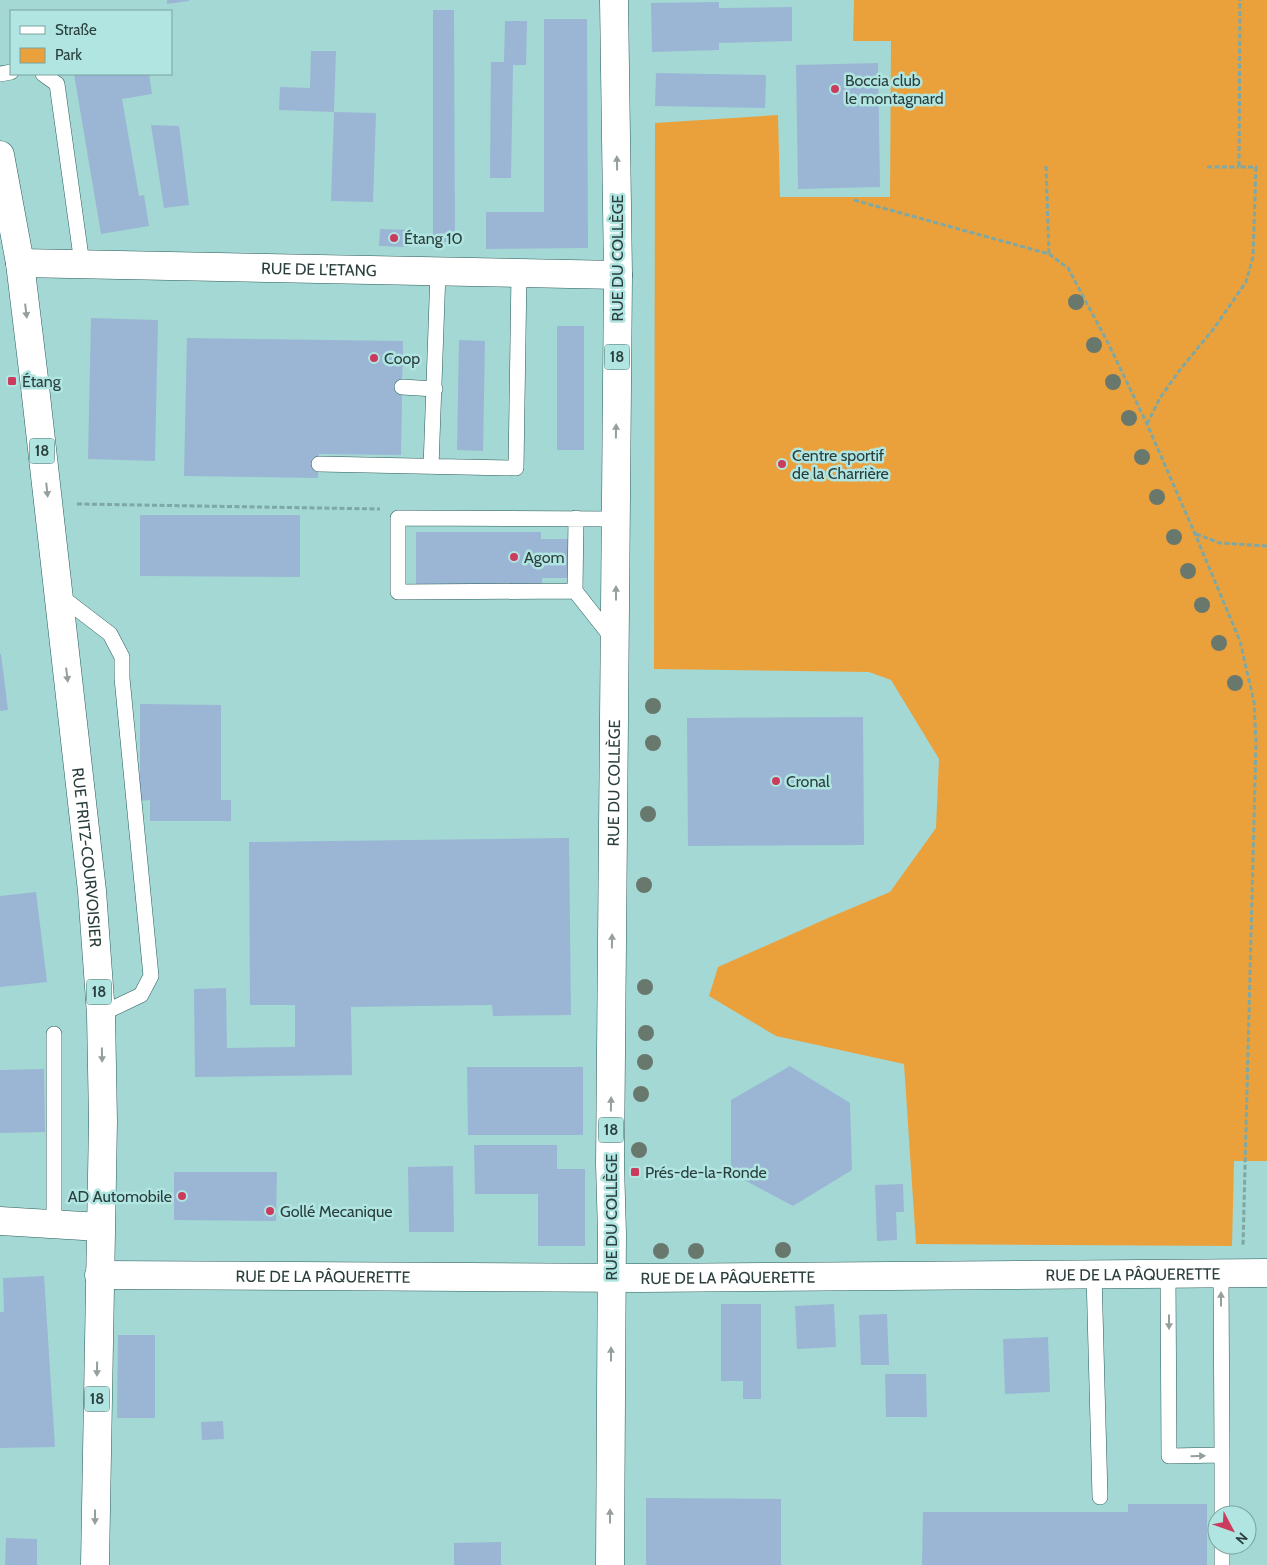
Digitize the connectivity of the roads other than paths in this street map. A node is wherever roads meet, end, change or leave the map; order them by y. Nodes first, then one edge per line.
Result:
1 (614, 0) edge
2 (44, 75) edge
3 (0, 155) edge
4 (20, 263) junction
5 (82, 264) junction
6 (438, 272) junction
7 (519, 273) junction
8 (618, 275) junction
9 (402, 387) dead end
10 (435, 388) junction
11 (319, 464) dead end
12 (431, 467) junction
13 (576, 518) junction
14 (616, 519) junction
15 (575, 591) junction
16 (57, 594) junction
17 (615, 642) junction
18 (101, 1014) junction
19 (54, 1034) dead end
20 (0, 1221) edge
21 (54, 1224) junction
22 (100, 1227) junction
23 (1168, 1273) junction
24 (1244, 1273) edge
25 (1094, 1274) junction
26 (99, 1275) junction
27 (612, 1277) junction
28 (1222, 1455) junction
29 (1100, 1497) dead end
30 (1222, 1505) edge
31 (95, 1565) edge
32 (610, 1565) edge

8 -> 1 main road, RUE DU COLLÈGE / 18
2 - 5 lane
3 - 4 main road, RUE FRITZ-COURVOISIER / 18
4 - 5 main road, RUE DE L'ETANG
4 -> 16 main road, RUE FRITZ-COURVOISIER / 18
5 - 6 main road, RUE DE L'ETANG
6 - 7 main road, RUE DE L'ETANG
6 - 10 lane
7 - 8 main road, RUE DE L'ETANG
7 - 12 lane
14 -> 8 main road, RUE DU COLLÈGE / 18
9 - 10 lane
10 - 12 lane
11 - 12 lane
13 - 14 lane
13 - 15 lane
13 - 15 lane
17 -> 14 main road, RUE DU COLLÈGE / 18
15 - 17 lane
16 -> 18 main road, RUE FRITZ-COURVOISIER / 18
16 - 18 lane
27 -> 17 main road, RUE DU COLLÈGE / 18
18 -> 22 main road, RUE FRITZ-COURVOISIER / 18
19 - 21 lane
20 - 21 main road
21 - 22 main road
22 - 26 main road, RUE FRITZ-COURVOISIER / 18
23 - 24 main road, RUE DE LA PÂQUERETTE
23 - 25 main road, RUE DE LA PÂQUERETTE
23 -> 28 lane
28 -> 24 lane
25 - 27 main road, RUE DE LA PÂQUERETTE
25 - 29 lane
26 - 27 main road, RUE DE LA PÂQUERETTE
26 -> 31 main road, RUE FRITZ-COURVOISIER / 18
32 -> 27 main road, RUE DU COLLÈGE / 18
28 - 30 lane

